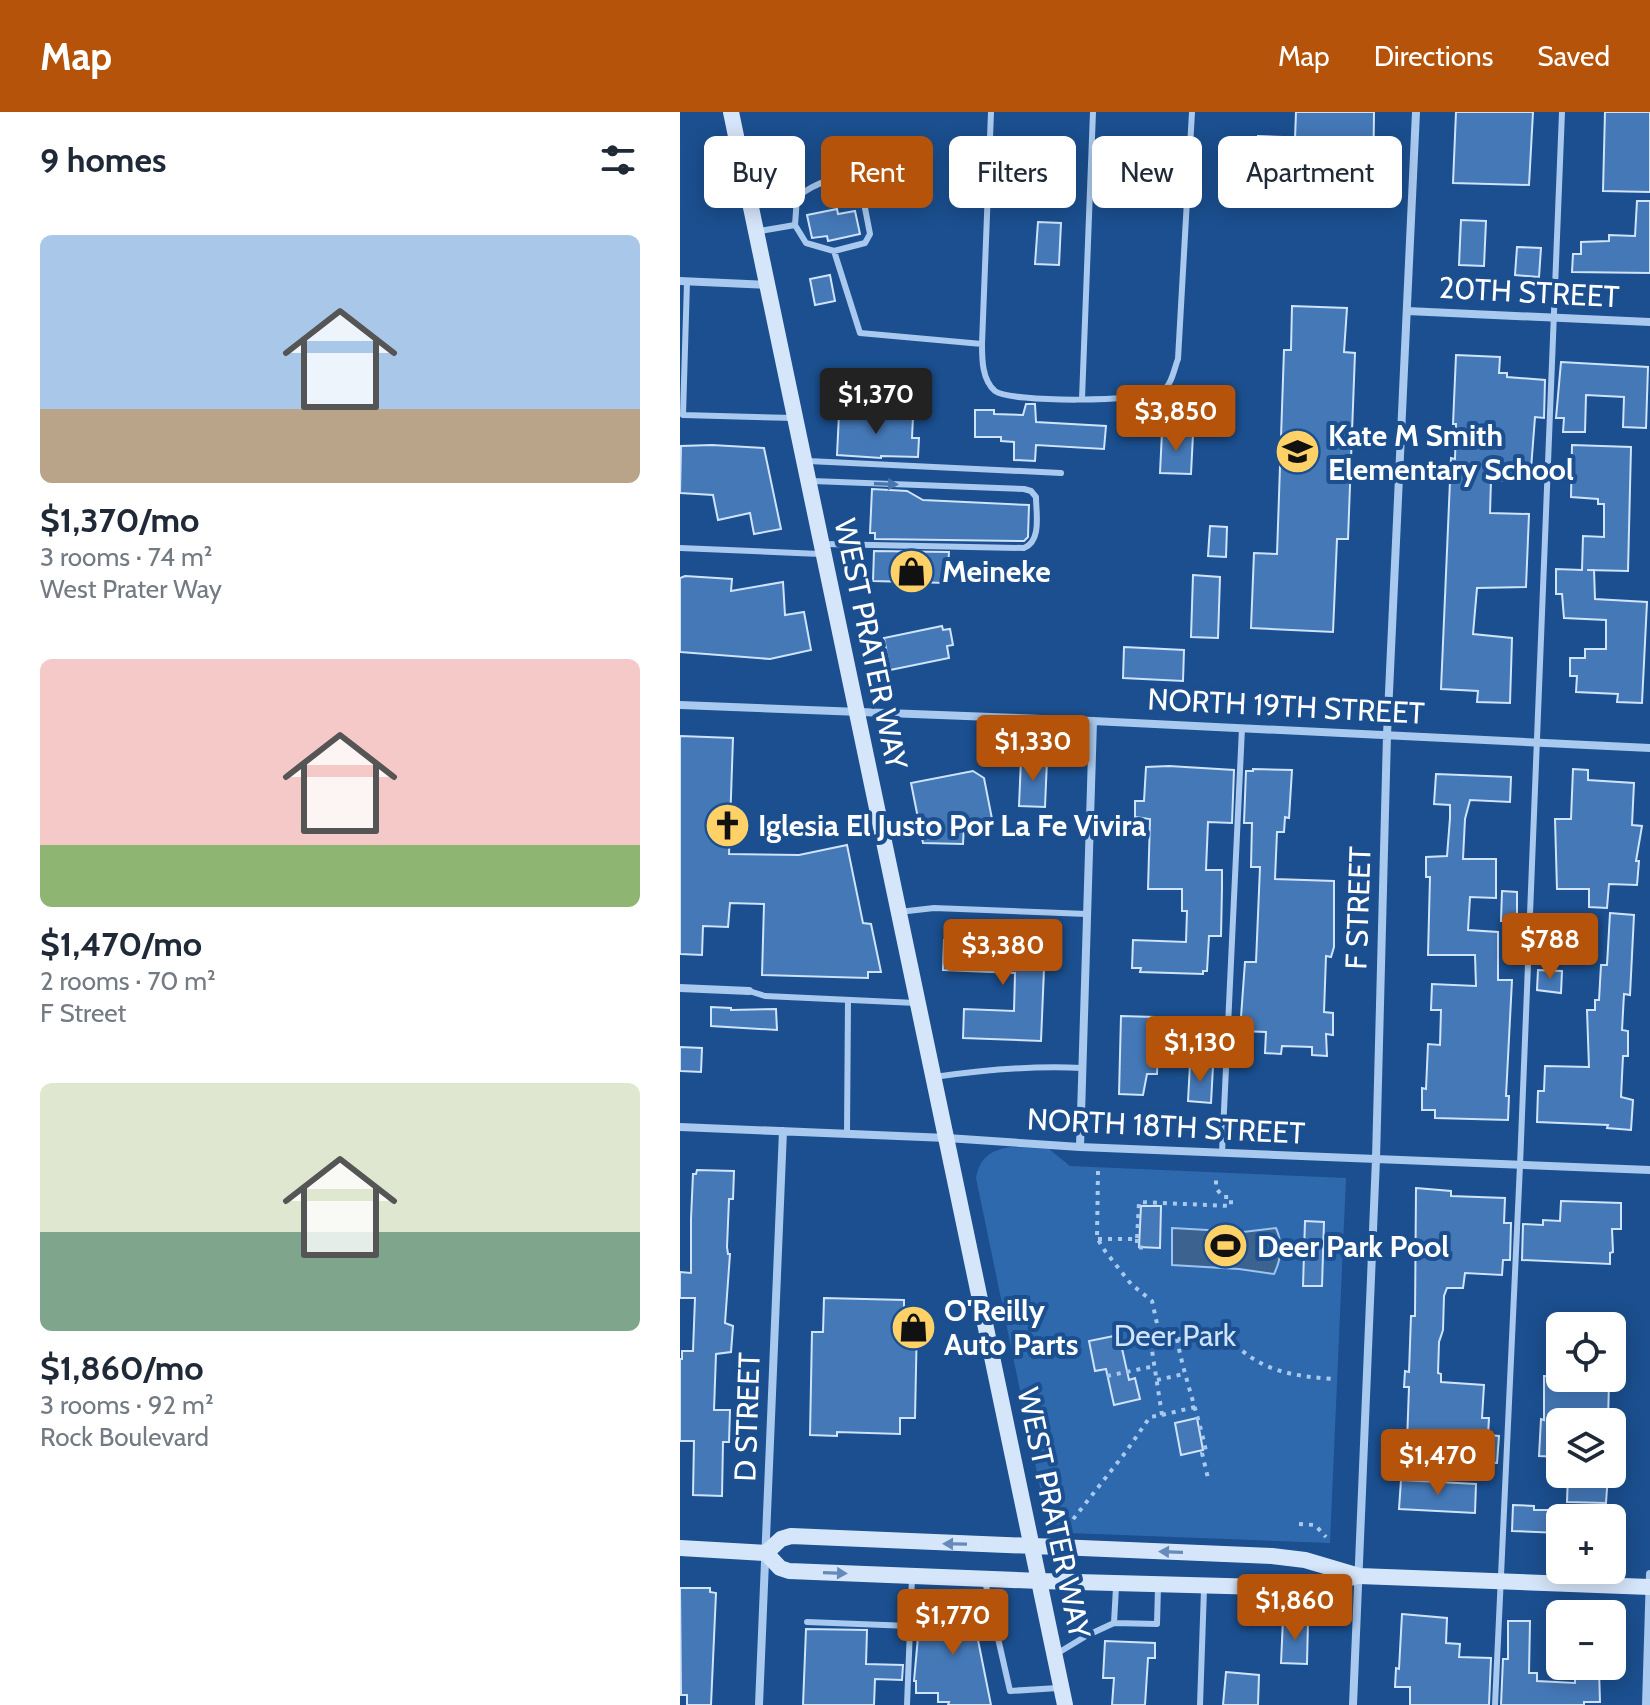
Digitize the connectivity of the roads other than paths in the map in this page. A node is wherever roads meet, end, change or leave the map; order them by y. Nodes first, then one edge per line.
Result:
1 (731, 112) edge
2 (991, 112) edge
3 (1093, 112) edge
4 (1192, 112) edge
5 (1416, 112) edge
6 (1562, 112) edge
7 (795, 225) junction
8 (756, 232) junction
9 (834, 251) junction
10 (684, 282) edge
11 (767, 285) junction
12 (1407, 311) junction
13 (1554, 317) junction
14 (1650, 322) edge
15 (982, 344) junction
16 (1082, 399) junction
17 (795, 418) junction
18 (804, 461) junction
19 (1061, 473) dead end
20 (808, 481) junction
21 (680, 548) edge
22 (822, 549) junction
23 (680, 705) edge
24 (857, 712) junction
25 (1093, 721) junction
26 (1242, 728) junction
27 (1387, 735) junction
28 (1536, 742) junction
29 (1650, 748) edge
30 (899, 912) junction
31 (1087, 914) junction
32 (680, 988) edge
33 (749, 991) joint
34 (848, 1000) junction
35 (918, 1003) junction
36 (1082, 1068) junction
37 (934, 1077) junction
38 (680, 1127) edge
39 (783, 1131) junction
40 (847, 1134) junction
41 (947, 1138) junction
42 (1080, 1147) junction
43 (1222, 1153) junction
44 (1376, 1159) junction
45 (1520, 1165) junction
46 (1650, 1170) edge
47 (1033, 1546) junction
48 (680, 1548) edge
49 (766, 1553) junction
50 (1650, 1574) edge
51 (912, 1576) junction
52 (1359, 1576) junction
53 (984, 1578) junction
54 (1500, 1580) junction
55 (1040, 1581) junction
56 (1116, 1583) junction
57 (1159, 1584) junction
58 (1205, 1586) junction
59 (1650, 1587) edge
60 (807, 1622) dead end
61 (1114, 1623) junction
62 (910, 1626) junction
63 (1055, 1655) junction
64 (1064, 1696) edge
65 (759, 1705) edge
66 (907, 1705) edge
67 (1200, 1705) edge
68 (1353, 1705) edge
69 (1495, 1705) edge
70 (1646, 1705) edge

1 - 8 main road, WEST PRATER WAY
2 - 15 lane
3 - 16 lane
4 - 16 lane
5 - 12 street, F STREET
6 - 13 lane
7 - 8 lane
7 - 9 lane
7 - 9 lane
8 - 11 main road, WEST PRATER WAY
9 - 15 lane
10 - 11 street
10 - 17 lane
11 - 17 main road, WEST PRATER WAY
12 - 13 street, 20TH STREET
12 - 27 street, F STREET
13 - 14 street, 20TH STREET
13 - 28 lane
15 - 16 lane
17 - 18 main road, WEST PRATER WAY
18 - 19 lane
18 - 20 main road, WEST PRATER WAY
20 - 22 main road, WEST PRATER WAY
20 -> 22 lane
21 - 22 lane
22 - 24 main road, WEST PRATER WAY
23 - 24 street, NORTH 19TH STREET
24 - 25 street, NORTH 19TH STREET
24 - 30 main road, WEST PRATER WAY
25 - 26 street, NORTH 19TH STREET
25 - 31 street
26 - 27 street, NORTH 19TH STREET
26 - 43 lane
27 - 28 street, NORTH 19TH STREET
27 - 44 street, F STREET
28 - 29 street, NORTH 19TH STREET
28 - 45 lane
30 - 31 lane
30 - 35 main road, WEST PRATER WAY
31 - 36 street
32 - 33 street
33 - 34 lane
34 - 35 lane
34 - 40 lane
35 - 37 main road, WEST PRATER WAY
36 - 37 lane
36 - 42 street
37 - 41 main road, WEST PRATER WAY
38 - 39 street, NORTH 18TH STREET
39 - 40 street, NORTH 18TH STREET
39 - 49 street, D STREET
40 - 41 street, NORTH 18TH STREET
41 - 42 street, NORTH 18TH STREET
41 - 47 main road, WEST PRATER WAY
42 - 43 street, NORTH 18TH STREET
43 - 44 street, NORTH 18TH STREET
44 - 45 street, NORTH 18TH STREET
44 - 52 street, F STREET
45 - 46 street, NORTH 18TH STREET
45 - 54 lane
47 -> 49 main road
52 -> 47 main road
47 - 55 main road, WEST PRATER WAY
48 - 49 main road
49 -> 51 main road
49 - 65 street, D STREET
50 - 59 street
51 - 53 main road
51 - 62 lane
52 - 54 main road
52 - 58 main road
52 - 68 street, F STREET
53 - 55 main road
53 - 64 lane
54 - 59 main road
54 - 69 lane
55 - 56 main road
55 - 63 main road, WEST PRATER WAY
56 - 57 main road
56 - 61 lane
57 - 58 main road
57 - 61 lane
58 - 67 lane
59 - 70 street
60 - 62 lane
61 - 63 lane
62 - 66 lane
63 - 64 main road, WEST PRATER WAY

